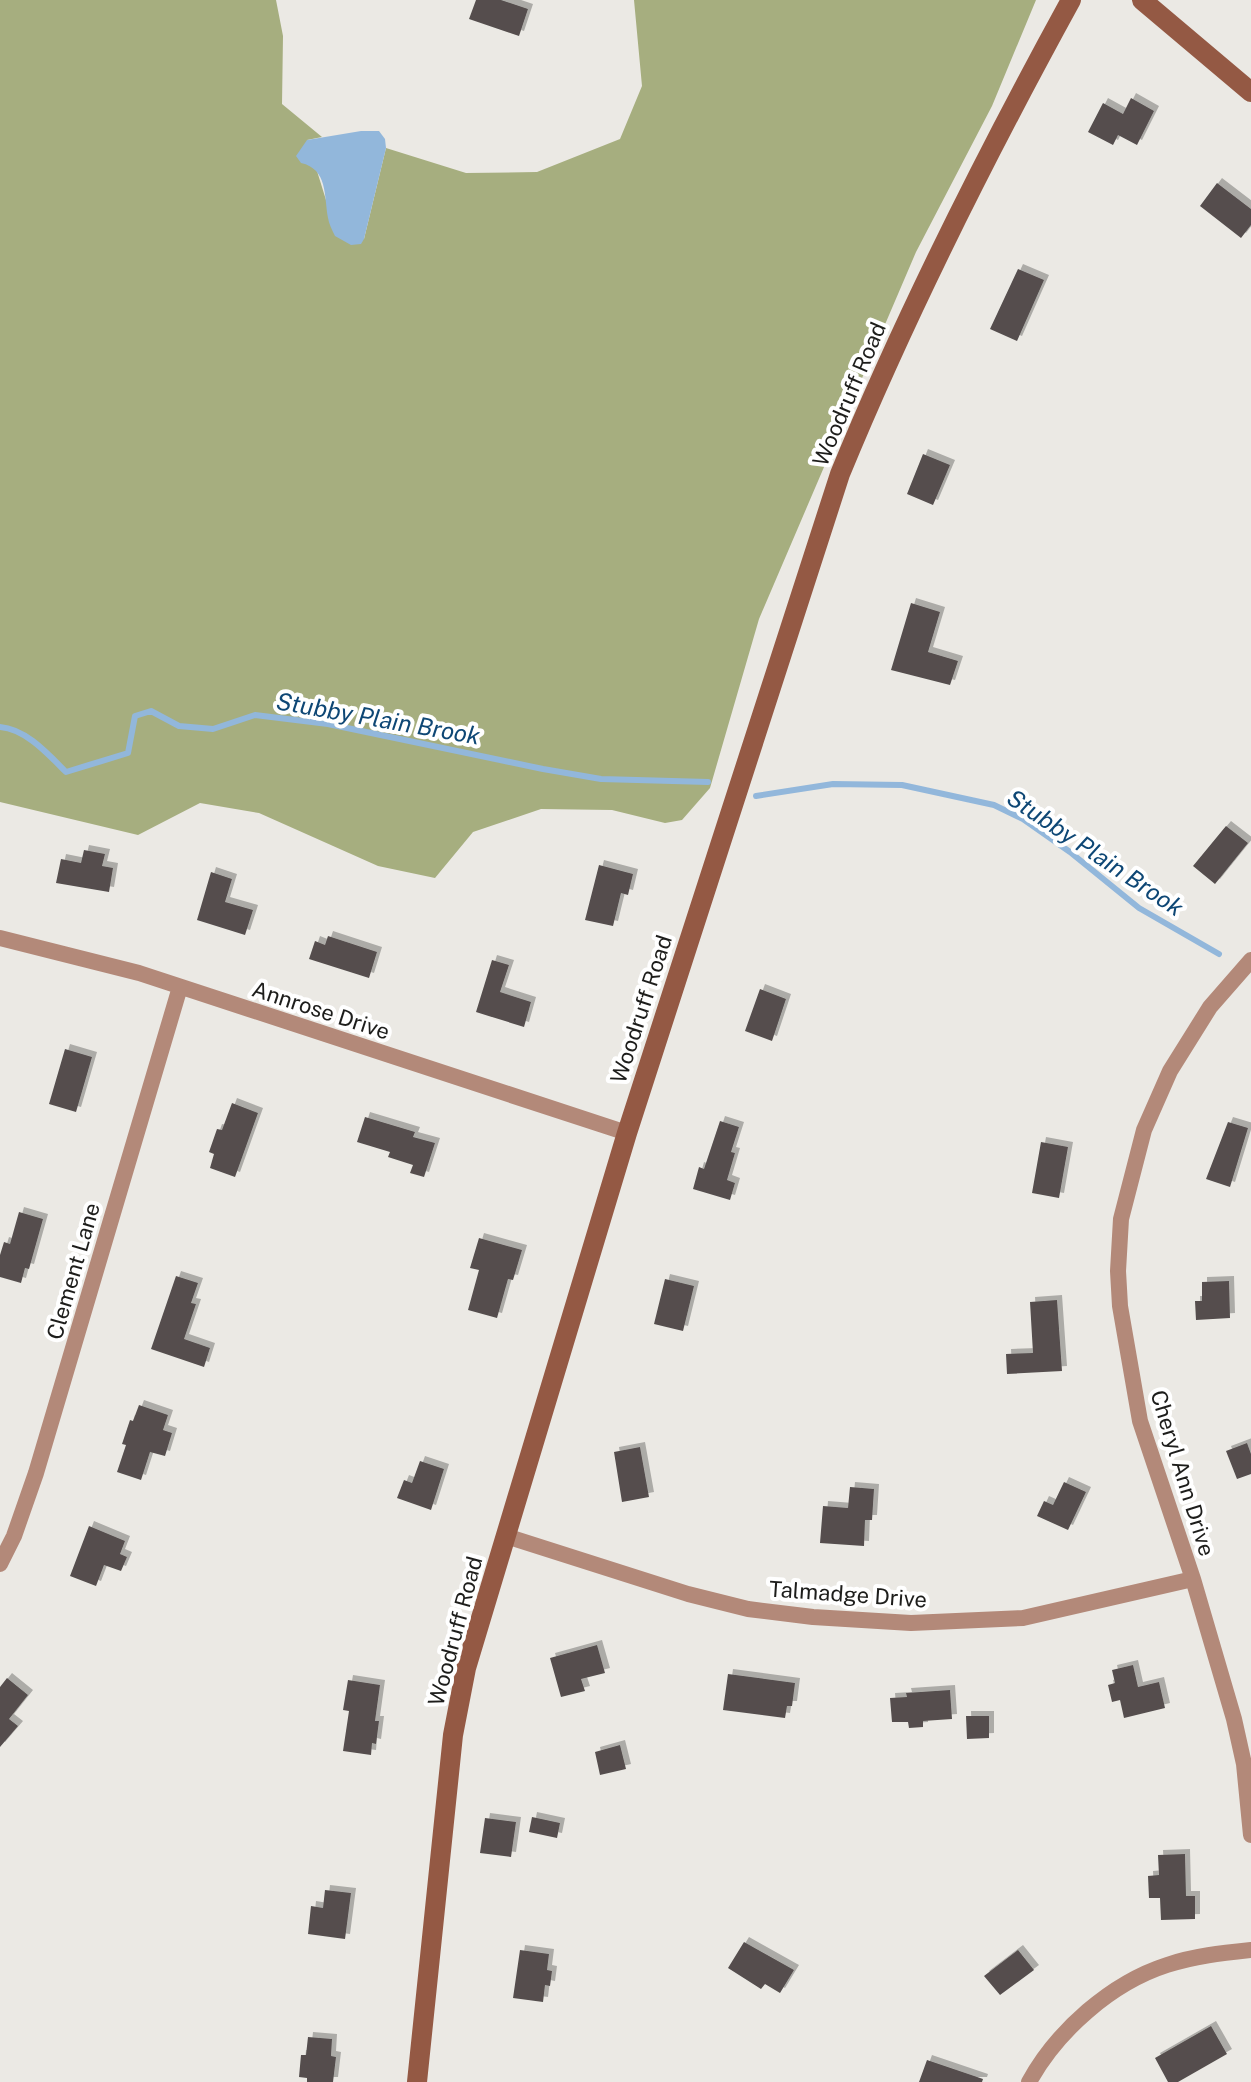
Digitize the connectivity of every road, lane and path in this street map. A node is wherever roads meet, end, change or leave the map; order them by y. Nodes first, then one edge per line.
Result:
1 (1071, 0) edge
2 (1142, 0) edge
3 (1251, 92) edge
4 (0, 938) edge
5 (1251, 960) edge
6 (180, 987) junction
7 (627, 1133) junction
8 (506, 1536) junction
9 (0, 1564) edge
10 (1193, 1579) junction
11 (1251, 1835) edge
12 (1251, 1950) edge
13 (417, 2082) edge
14 (1029, 2082) edge

1 - 7 street, Woodruff Road
2 - 3 street
4 - 6 street, Annrose Drive
5 - 10 street, Cheryl Ann Drive
6 - 7 street, Annrose Drive
6 - 9 street, Clement Lane
7 - 8 street, Woodruff Road
8 - 10 street, Talmadge Drive
8 - 13 street, Woodruff Road
10 - 11 street, Cheryl Ann Drive
12 - 14 street

